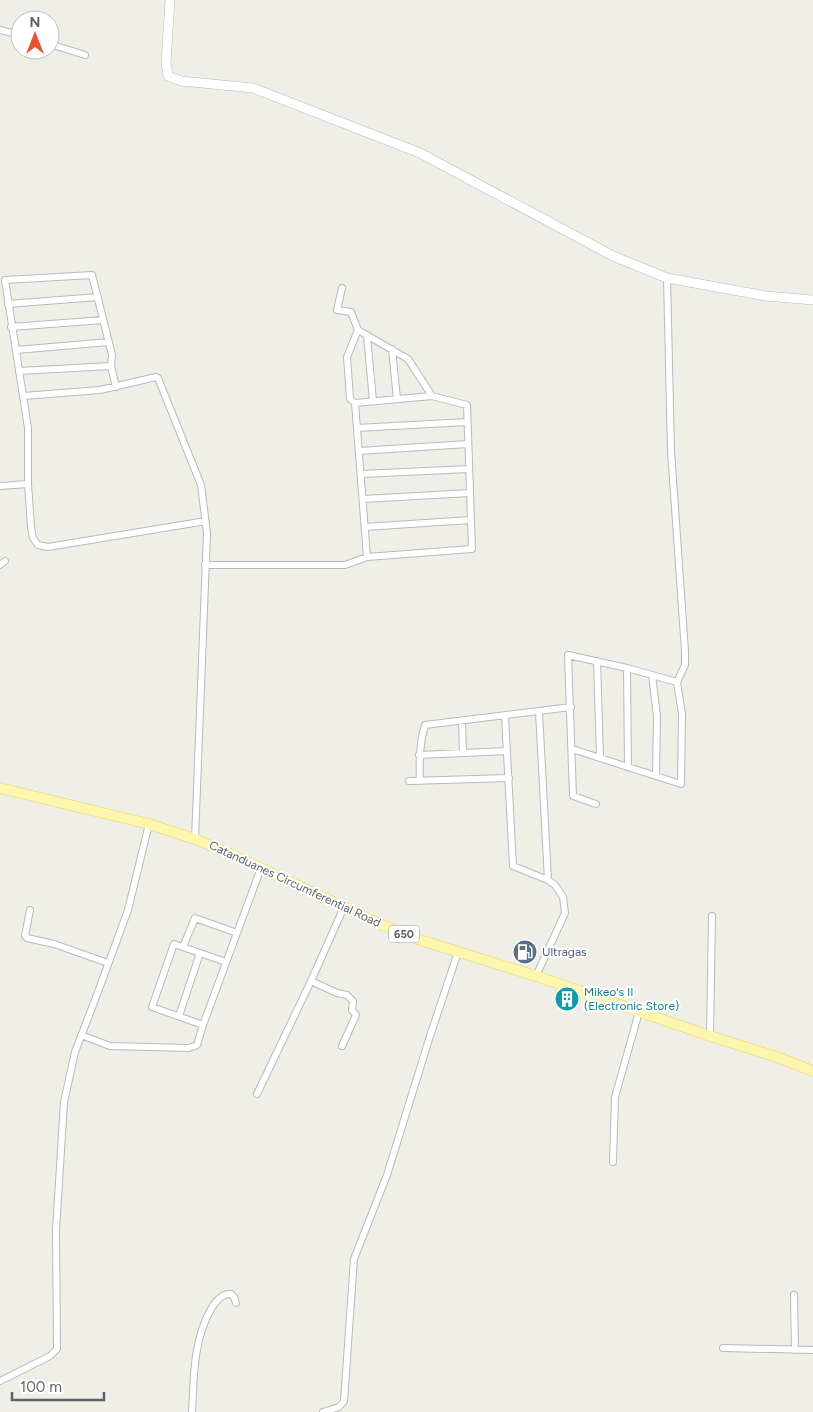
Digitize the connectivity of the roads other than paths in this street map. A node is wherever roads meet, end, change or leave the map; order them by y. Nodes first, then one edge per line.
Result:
1 (170, 0) edge
2 (60, 47) edge
3 (85, 55) dead end
4 (666, 278) junction
5 (342, 288) dead end
6 (98, 297) junction
7 (813, 300) edge
8 (8, 304) junction
9 (103, 320) junction
10 (11, 327) junction
11 (358, 330) junction
12 (367, 336) junction
13 (109, 342) junction
14 (392, 349) junction
15 (16, 350) junction
16 (110, 366) junction
17 (19, 371) junction
18 (116, 387) junction
19 (23, 396) junction
20 (432, 396) junction
21 (396, 398) junction
22 (373, 401) junction
23 (355, 403) junction
24 (467, 422) junction
25 (356, 428) junction
26 (468, 444) junction
27 (359, 451) junction
28 (469, 469) junction
29 (361, 474) junction
30 (28, 484) junction
31 (0, 486) edge
32 (470, 493) junction
33 (363, 500) junction
34 (471, 520) junction
35 (206, 521) junction
36 (365, 527) junction
37 (367, 557) junction
38 (205, 565) junction
39 (597, 661) junction
40 (627, 668) junction
41 (652, 675) junction
42 (677, 682) junction
43 (571, 707) junction
44 (539, 712) junction
45 (505, 716) junction
46 (462, 721) junction
47 (572, 749) junction
48 (507, 751) junction
49 (463, 753) junction
50 (419, 755) junction
51 (600, 758) junction
52 (628, 766) junction
53 (656, 776) junction
54 (508, 778) junction
55 (409, 781) dead end
56 (420, 781) junction
57 (0, 788) edge
58 (596, 804) dead end
59 (149, 824) junction
60 (195, 839) junction
61 (261, 868) junction
62 (548, 880) junction
63 (344, 907) junction
64 (30, 910) dead end
65 (712, 916) dead end
66 (237, 933) junction
67 (183, 947) junction
68 (458, 952) junction
69 (200, 953) junction
70 (226, 962) junction
71 (108, 963) junction
72 (536, 976) junction
73 (311, 981) junction
74 (639, 1012) junction
75 (179, 1016) junction
76 (203, 1025) junction
77 (81, 1035) junction
78 (710, 1036) junction
79 (342, 1046) dead end
80 (813, 1071) edge
81 (257, 1094) dead end
82 (613, 1162) dead end
83 (794, 1295) dead end
84 (236, 1303) dead end
85 (723, 1348) dead end
86 (794, 1350) junction
87 (813, 1350) edge
88 (0, 1381) edge
89 (192, 1412) edge
90 (323, 1412) edge

1 - 4 street
2 - 3 street
4 - 7 street
4 - 42 street
5 - 11 street
6 - 8 street
6 - 8 street
6 - 9 street
8 - 10 street
9 - 10 street
9 - 13 street
10 - 15 street
11 - 12 street
11 - 23 street
12 - 14 street
12 - 22 street
13 - 15 street
13 - 16 street
14 - 20 street
14 - 21 street
15 - 17 street
16 - 17 street
16 - 18 street
17 - 19 street
18 - 19 street
18 - 35 street
19 - 30 street
20 - 21 street
20 - 24 street
21 - 22 street
22 - 23 street
23 - 25 street
24 - 25 street
24 - 26 street
25 - 27 street
26 - 27 street
26 - 28 street
27 - 29 street
28 - 29 street
28 - 32 street
29 - 33 street
30 - 31 street
30 - 35 street
32 - 33 street
32 - 34 street
33 - 36 street
34 - 36 street
34 - 37 street
35 - 38 street
36 - 37 street
37 - 38 street
38 - 60 street
39 - 40 street
39 - 43 street
39 - 51 street
40 - 41 street
40 - 52 street
41 - 42 street
41 - 53 street
42 - 53 street
43 - 44 street
43 - 47 street
44 - 45 street
44 - 62 street
45 - 46 street
45 - 48 street
46 - 49 street
46 - 50 street
47 - 51 street
47 - 58 street
48 - 49 street
48 - 54 street
49 - 50 street
50 - 56 street
51 - 52 street
52 - 53 street
54 - 56 street
54 - 62 street
55 - 56 street
57 - 59 main road, Catanduanes Circumferential Road / 650
59 - 60 main road, Catanduanes Circumferential Road / 650
59 - 71 street
60 - 61 main road, Catanduanes Circumferential Road / 650
61 - 63 main road, Catanduanes Circumferential Road / 650
61 - 66 street
62 - 72 street
63 - 68 main road, Catanduanes Circumferential Road / 650
63 - 73 street
64 - 71 street
65 - 78 street
66 - 67 street
66 - 70 street
67 - 69 street
67 - 75 street
68 - 72 main road, Catanduanes Circumferential Road / 650
68 - 90 street
69 - 70 street
69 - 75 street
70 - 76 street
71 - 77 street
72 - 74 main road, Catanduanes Circumferential Road / 650
73 - 79 street
73 - 81 street
74 - 78 main road, Catanduanes Circumferential Road / 650
74 - 82 street
75 - 76 street
76 - 77 street
77 - 88 street
78 - 80 main road, Catanduanes Circumferential Road / 650
83 - 86 street
84 - 89 street
85 - 86 street
86 - 87 street

